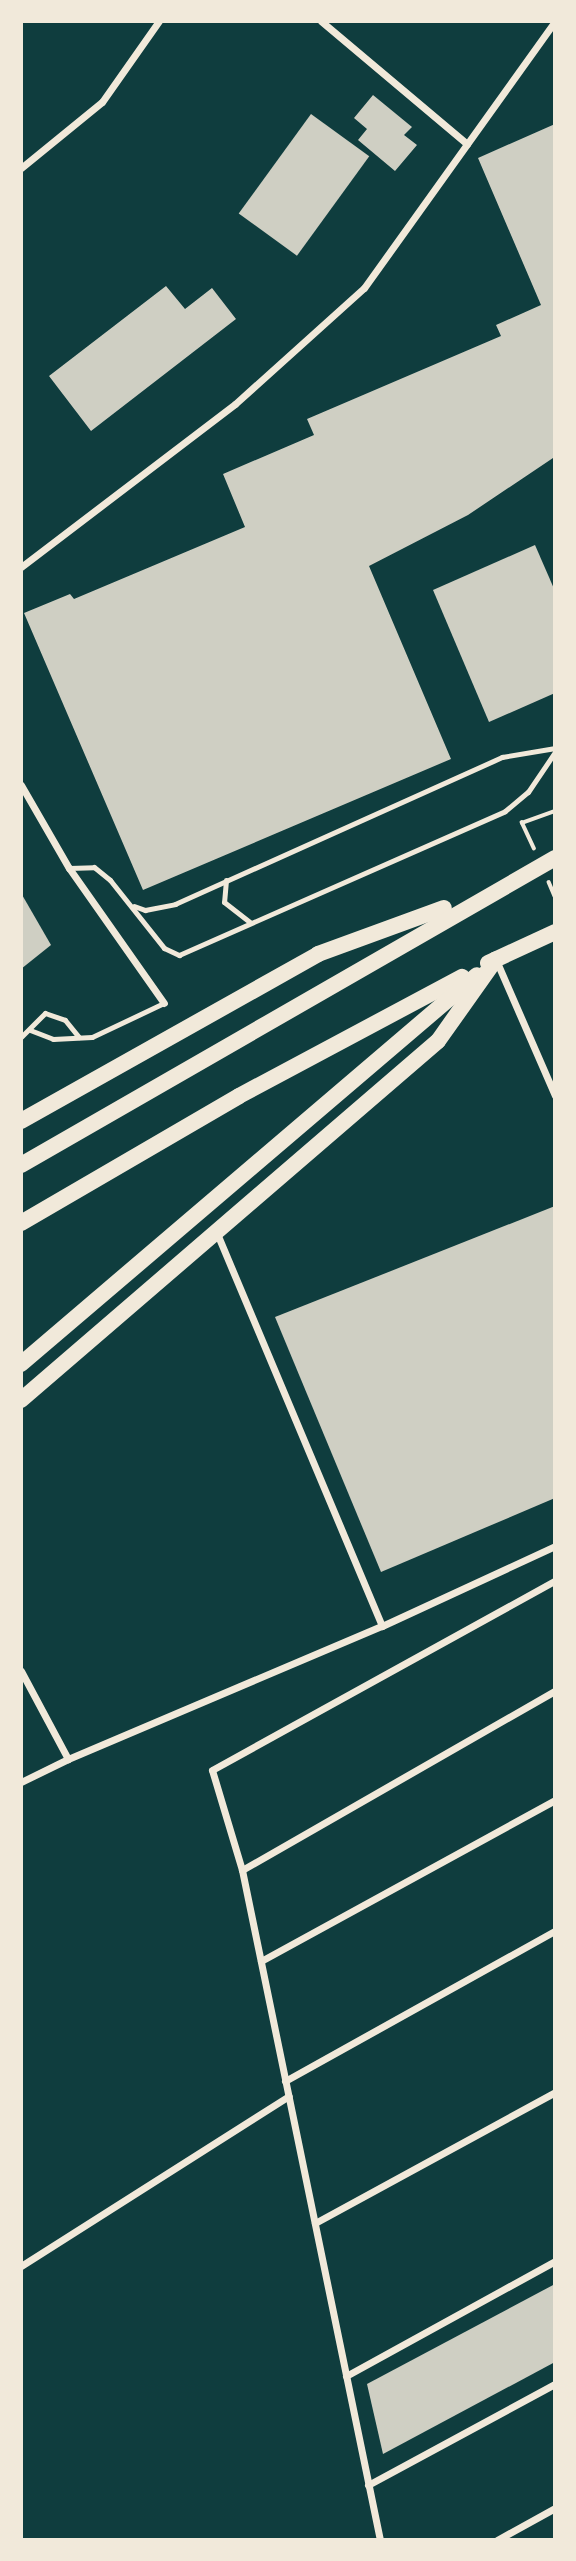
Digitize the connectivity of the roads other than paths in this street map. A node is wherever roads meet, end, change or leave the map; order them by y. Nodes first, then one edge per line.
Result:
1 (159, 21) edge
2 (321, 21) edge
3 (555, 22) edge
4 (467, 144) junction
5 (21, 168) edge
6 (21, 567) edge
7 (555, 750) edge
8 (21, 785) edge
9 (555, 858) edge
10 (69, 868) junction
11 (226, 880) junction
12 (483, 895) junction
13 (133, 905) junction
14 (250, 922) junction
15 (555, 932) edge
16 (496, 959) junction
17 (164, 1003) joint
18 (30, 1030) junction
19 (21, 1037) edge
20 (79, 1037) junction
21 (555, 1096) edge
22 (21, 1121) edge
23 (21, 1165) edge
24 (21, 1223) edge
25 (216, 1230) junction
26 (21, 1364) edge
27 (21, 1400) edge
28 (555, 1545) edge
29 (555, 1581) edge
30 (382, 1626) junction
31 (21, 1671) edge
32 (555, 1691) edge
33 (68, 1759) junction
34 (21, 1782) edge
35 (555, 1800) edge
36 (242, 1870) junction
37 (555, 1931) edge
38 (261, 1961) junction
39 (285, 2081) junction
40 (555, 2092) edge
41 (289, 2096) junction
42 (315, 2223) junction
43 (555, 2261) edge
44 (21, 2266) edge
45 (346, 2376) junction
46 (555, 2384) edge
47 (368, 2485) junction
48 (555, 2508) edge
49 (380, 2540) edge
50 (497, 2540) edge

1 - 5 street
2 - 4 street
3 - 4 street
4 - 6 street
7 - 11 lane
7 - 14 lane
8 - 10 street
9 - 12 main road
10 - 13 lane
10 - 17 street
11 - 13 lane
11 - 14 lane
12 - 22 main road
12 - 23 main road
13 - 14 lane
15 - 16 main road
16 - 21 street
16 - 24 main road
16 - 25 main road
16 - 26 main road
17 - 20 lane
18 - 19 lane
18 - 20 lane
18 - 20 lane
25 - 27 main road
25 - 30 street
28 - 30 street
29 - 36 street
30 - 33 street
31 - 33 street
32 - 36 street
33 - 34 street
35 - 38 street
36 - 38 street
37 - 39 street
38 - 39 street
39 - 41 street
40 - 42 street
41 - 42 street
41 - 44 street
42 - 45 street
43 - 45 street
45 - 47 street
46 - 47 street
47 - 49 street
48 - 50 street

